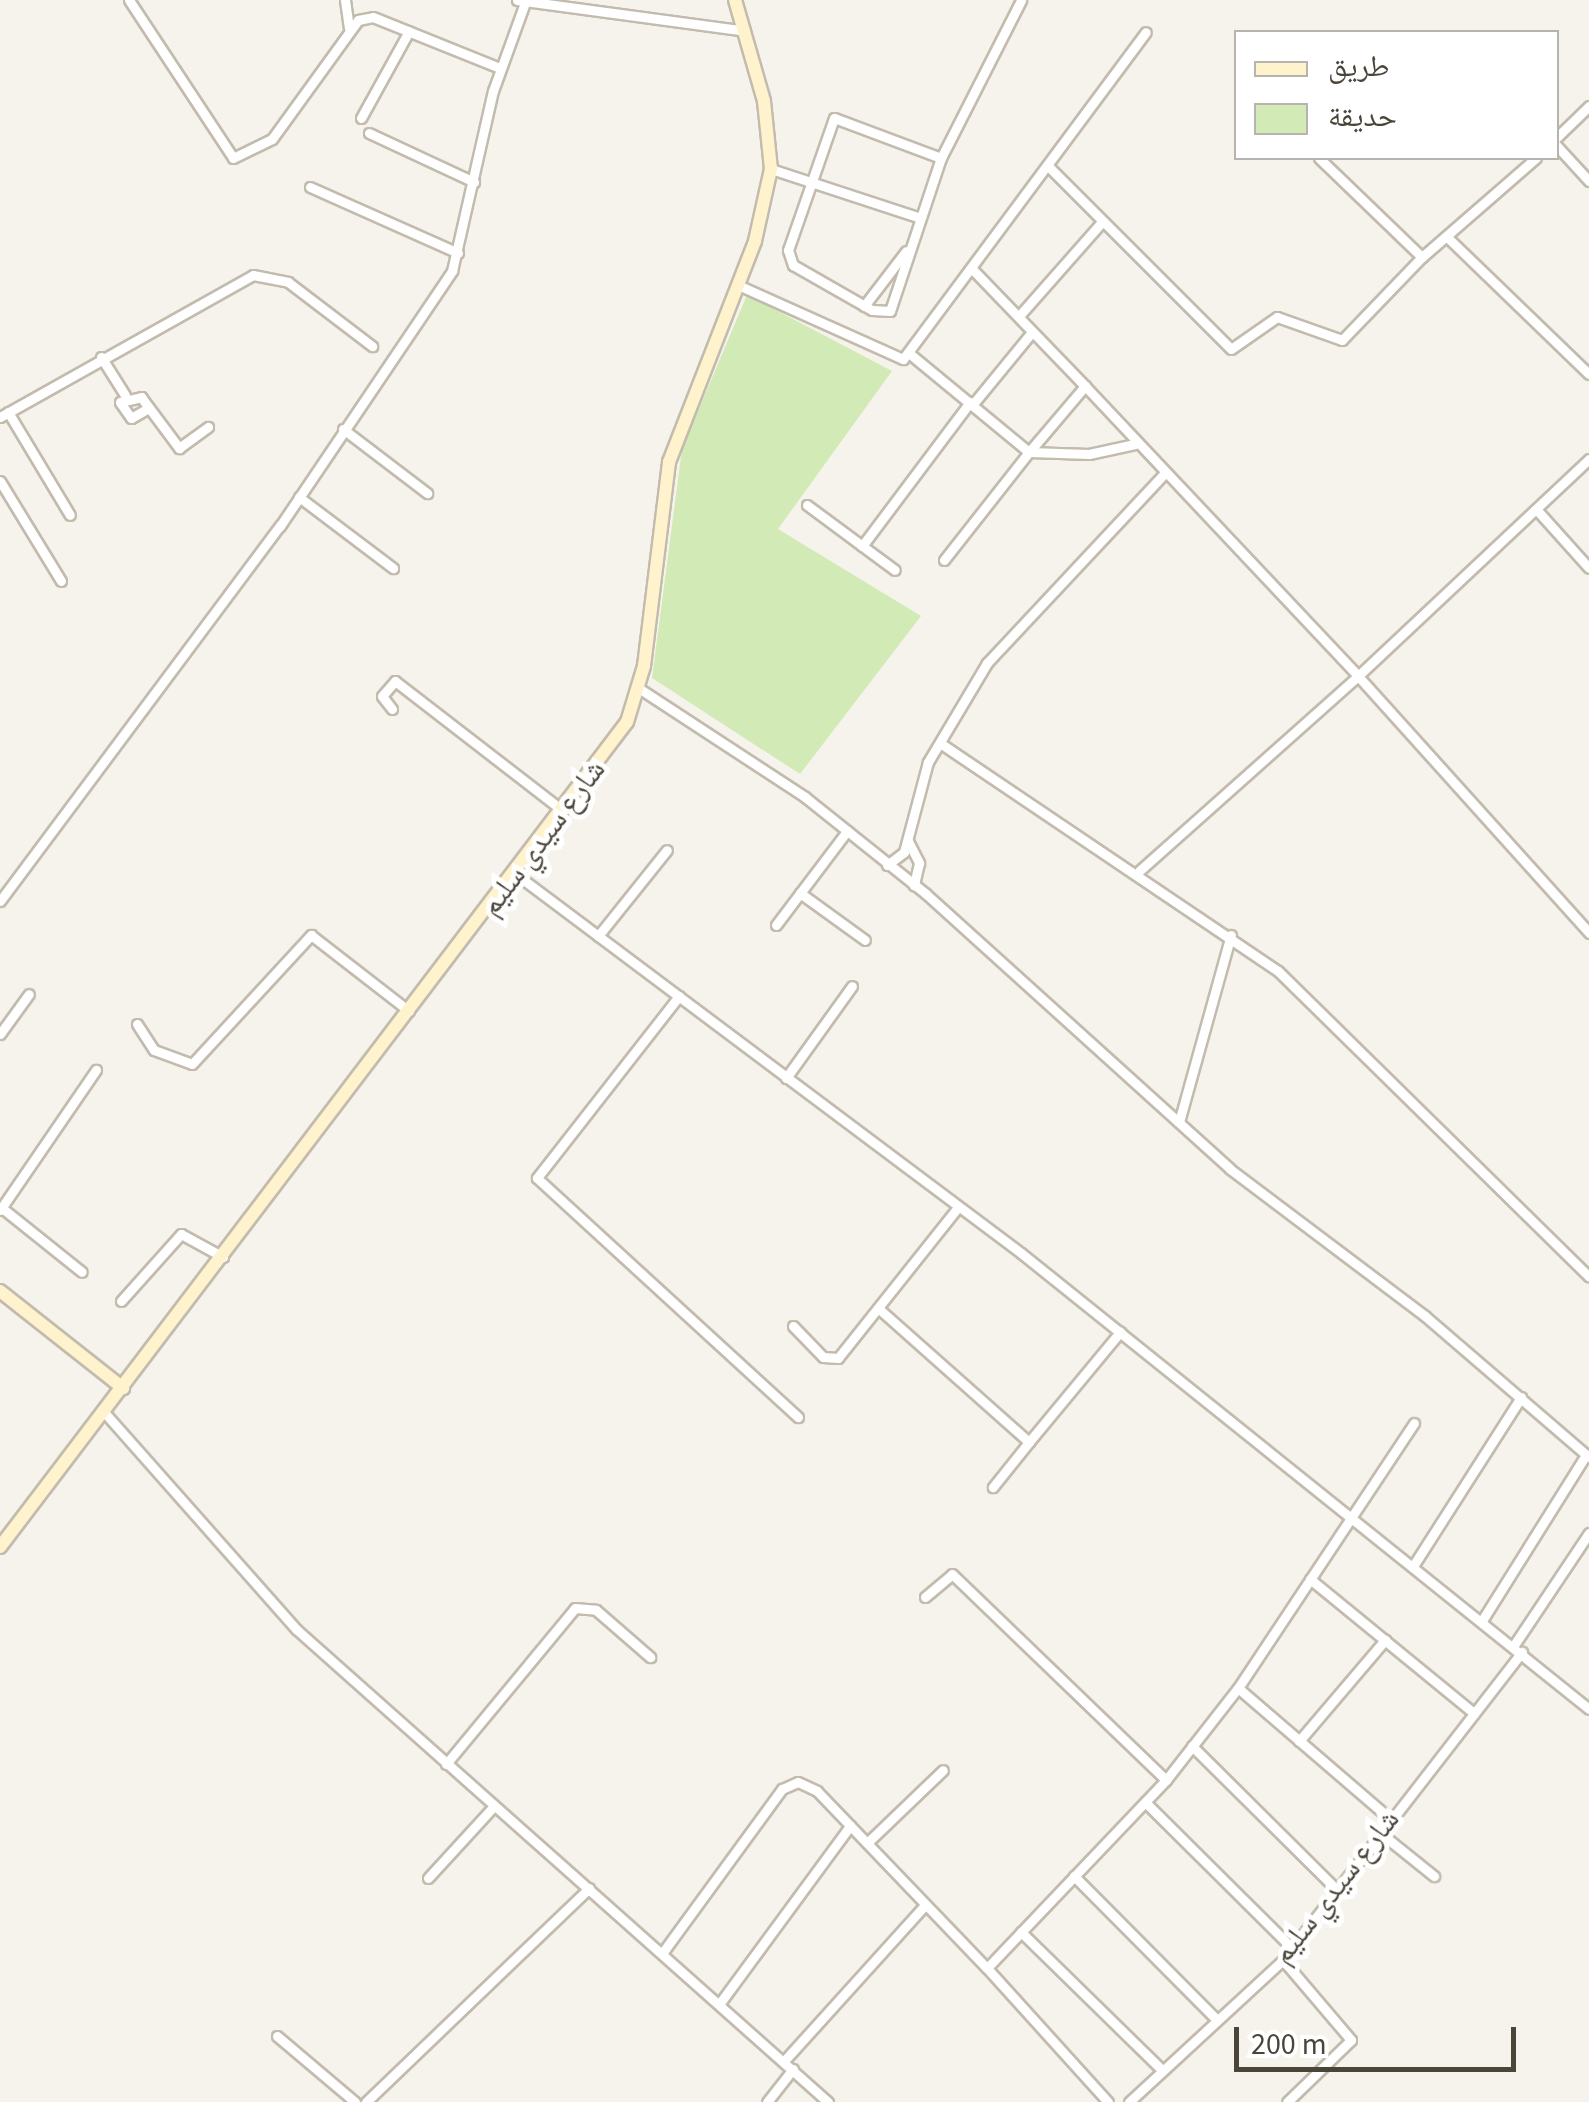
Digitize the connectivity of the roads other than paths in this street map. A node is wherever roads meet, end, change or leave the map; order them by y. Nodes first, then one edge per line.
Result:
1 (130, 0) edge
2 (345, 0) edge
3 (735, 0) edge
4 (1021, 0) edge
5 (522, 1) edge
6 (348, 28) junction
7 (409, 31) junction
8 (745, 31) junction
9 (1146, 32) dead end
10 (500, 68) junction
11 (1589, 106) edge
12 (361, 118) dead end
13 (369, 133) dead end
14 (1559, 138) edge
15 (1559, 145) edge
16 (941, 158) junction
17 (1321, 160) edge
18 (1534, 160) edge
19 (1049, 167) junction
20 (772, 169) junction
21 (810, 175) junction
22 (1589, 181) edge
23 (474, 182) junction
24 (310, 187) dead end
25 (918, 217) junction
26 (1102, 222) junction
27 (1446, 237) junction
28 (908, 248) junction
29 (458, 254) junction
30 (1422, 257) junction
31 (972, 269) junction
32 (738, 285) junction
33 (864, 306) junction
34 (1020, 316) junction
35 (1032, 332) junction
36 (372, 346) dead end
37 (910, 354) junction
38 (102, 357) junction
39 (1589, 374) edge
40 (1086, 386) junction
41 (126, 395) junction
42 (971, 403) junction
43 (145, 410) junction
44 (4, 415) edge
45 (208, 428) dead end
46 (344, 429) junction
47 (1135, 444) junction
48 (1029, 452) junction
49 (1589, 459) edge
50 (1162, 475) junction
51 (0, 481) edge
52 (427, 493) dead end
53 (299, 497) junction
54 (807, 505) dead end
55 (1536, 509) junction
56 (70, 515) dead end
57 (862, 546) junction
58 (944, 560) dead end
59 (392, 568) dead end
60 (1589, 568) edge
61 (895, 570) dead end
62 (61, 581) dead end
63 (1358, 676) junction
64 (640, 688) junction
65 (392, 709) dead end
66 (940, 743) junction
67 (563, 811) junction
68 (847, 831) junction
69 (908, 841) junction
70 (668, 850) dead end
71 (888, 865) junction
72 (1139, 871) junction
73 (517, 875) junction
74 (914, 885) junction
75 (800, 893) junction
76 (0, 901) edge
77 (776, 925) dead end
78 (1589, 933) edge
79 (598, 936) junction
80 (1231, 936) junction
81 (865, 940) dead end
82 (852, 986) dead end
83 (29, 994) dead end
84 (680, 996) junction
85 (411, 1013) junction
86 (137, 1024) dead end
87 (0, 1034) edge
88 (96, 1070) dead end
89 (786, 1078) junction
90 (1179, 1122) junction
91 (958, 1207) junction
92 (1, 1209) edge
93 (223, 1258) junction
94 (82, 1272) dead end
95 (1589, 1277) edge
96 (0, 1291) edge
97 (120, 1301) dead end
98 (878, 1308) junction
99 (794, 1326) dead end
100 (1120, 1332) junction
101 (123, 1388) junction
102 (1522, 1397) junction
103 (104, 1412) junction
104 (798, 1417) dead end
105 (1414, 1424) dead end
106 (1029, 1442) junction
107 (1588, 1456) edge
108 (993, 1487) dead end
109 (1352, 1516) junction
110 (1589, 1533) edge
111 (0, 1547) edge
112 (1415, 1562) junction
113 (1310, 1579) junction
114 (924, 1596) dead end
115 (1483, 1618) junction
116 (1386, 1640) junction
117 (1518, 1649) junction
118 (650, 1657) dead end
119 (1238, 1688) junction
120 (1589, 1709) edge
121 (1474, 1713) junction
122 (1299, 1740) junction
123 (1192, 1746) junction
124 (446, 1764) junction
125 (943, 1770) dead end
126 (1166, 1780) junction
127 (1145, 1802) junction
128 (494, 1806) junction
129 (1389, 1818) junction
130 (850, 1826) junction
131 (1378, 1831) junction
132 (867, 1844) junction
133 (1074, 1876) junction
134 (1434, 1876) dead end
135 (428, 1878) dead end
136 (1334, 1887) junction
137 (589, 1888) junction
138 (925, 1904) junction
139 (1021, 1932) junction
140 (1292, 1948) junction
141 (664, 1952) junction
142 (1283, 1960) junction
143 (986, 1968) junction
144 (720, 2003) junction
145 (1217, 2020) junction
146 (277, 2036) dead end
147 (784, 2061) junction
148 (793, 2070) junction
149 (1162, 2070) junction
150 (355, 2102) edge
151 (366, 2102) edge
152 (767, 2102) edge
153 (828, 2102) edge
154 (1108, 2102) edge
155 (1128, 2102) edge
156 (1287, 2102) edge

1 - 6 street
2 - 6 street
3 - 8 main road, شارع سيدي سليم
4 - 16 street
5 - 8 street
5 - 10 street
6 - 7 street
7 - 10 street
7 - 12 street
8 - 20 main road, شارع سيدي سليم
9 - 19 street
10 - 23 street
11 - 14 street
13 - 23 street
15 - 22 street
16 - 21 street
16 - 25 street
17 - 30 street
18 - 27 street
19 - 26 street
19 - 31 street
20 - 21 street
20 - 32 main road, شارع سيدي سليم
21 - 25 street
21 - 33 street
23 - 29 street
24 - 29 street
25 - 28 street
26 - 30 street
26 - 34 street
27 - 30 street
27 - 39 street
28 - 33 street
28 - 33 street
29 - 46 street
31 - 34 street
31 - 37 street
32 - 37 street
32 - 64 main road, شارع سيدي سليم
34 - 35 street
35 - 40 street
35 - 42 street
36 - 38 street
37 - 42 street
38 - 41 street
38 - 44 street
40 - 47 street
40 - 48 street
41 - 43 street
41 - 43 street
42 - 48 street
42 - 57 street
43 - 45 street
44 - 56 street
46 - 52 street
46 - 53 street
47 - 48 street
47 - 50 street
48 - 58 street
49 - 55 street
50 - 63 street
50 - 66 street
51 - 62 street
53 - 59 street
53 - 76 street
54 - 57 street
55 - 60 street
55 - 63 street
57 - 61 street
63 - 72 street
63 - 78 street
64 - 67 main road, شارع سيدي سليم
64 - 68 street
65 - 67 street
66 - 69 street
66 - 72 street
67 - 73 main road, شارع سيدي سليم
68 - 71 street
68 - 75 street
69 - 71 street
69 - 74 street
70 - 79 street
71 - 74 street
72 - 80 street
73 - 79 street
73 - 85 main road, شارع سيدي سليم
74 - 90 street
75 - 77 street
75 - 81 street
79 - 84 street
80 - 90 street
80 - 95 street
82 - 89 street
83 - 87 street
84 - 89 street
84 - 104 street
85 - 86 street
85 - 93 main road, شارع سيدي سليم
88 - 92 street
89 - 91 street
90 - 102 street
91 - 98 street
91 - 100 street
92 - 94 street
93 - 97 street
93 - 101 main road, شارع سيدي سليم
96 - 101 main road
98 - 99 street
98 - 106 street
100 - 106 street
100 - 109 street
101 - 103 main road, شارع سيدي سليم
102 - 107 street
102 - 112 street
103 - 111 main road, شارع سيدي سليم
103 - 124 street
105 - 109 street
106 - 108 street
107 - 115 street
109 - 112 street
109 - 113 street
110 - 117 street, شارع سيدي سليم
112 - 115 street
113 - 116 street
113 - 119 street
114 - 126 street
115 - 117 street
116 - 121 street
116 - 122 street
117 - 120 street
117 - 121 street, شارع سيدي سليم
118 - 124 street
119 - 122 street
119 - 123 street
121 - 129 street, شارع سيدي سليم
122 - 129 street
123 - 126 street
123 - 136 street
124 - 128 street
125 - 132 street
126 - 127 street
127 - 133 street
127 - 140 street
128 - 135 street
128 - 137 street
129 - 131 street, شارع سيدي سليم
130 - 132 street
130 - 141 street
130 - 144 street
131 - 134 street
131 - 136 street, شارع سيدي سليم
132 - 138 street
133 - 139 street
133 - 145 street
136 - 140 street, شارع سيدي سليم
137 - 141 street
137 - 151 street
138 - 143 street
138 - 147 street
139 - 143 street
139 - 149 street
140 - 142 street, شارع سيدي سليم
141 - 144 street
142 - 145 street, شارع سيدي سليم
142 - 156 street
143 - 154 street
144 - 147 street
145 - 149 street, شارع سيدي سليم
146 - 150 street
147 - 148 street
148 - 152 street
148 - 153 street
149 - 155 street, شارع سيدي سليم

